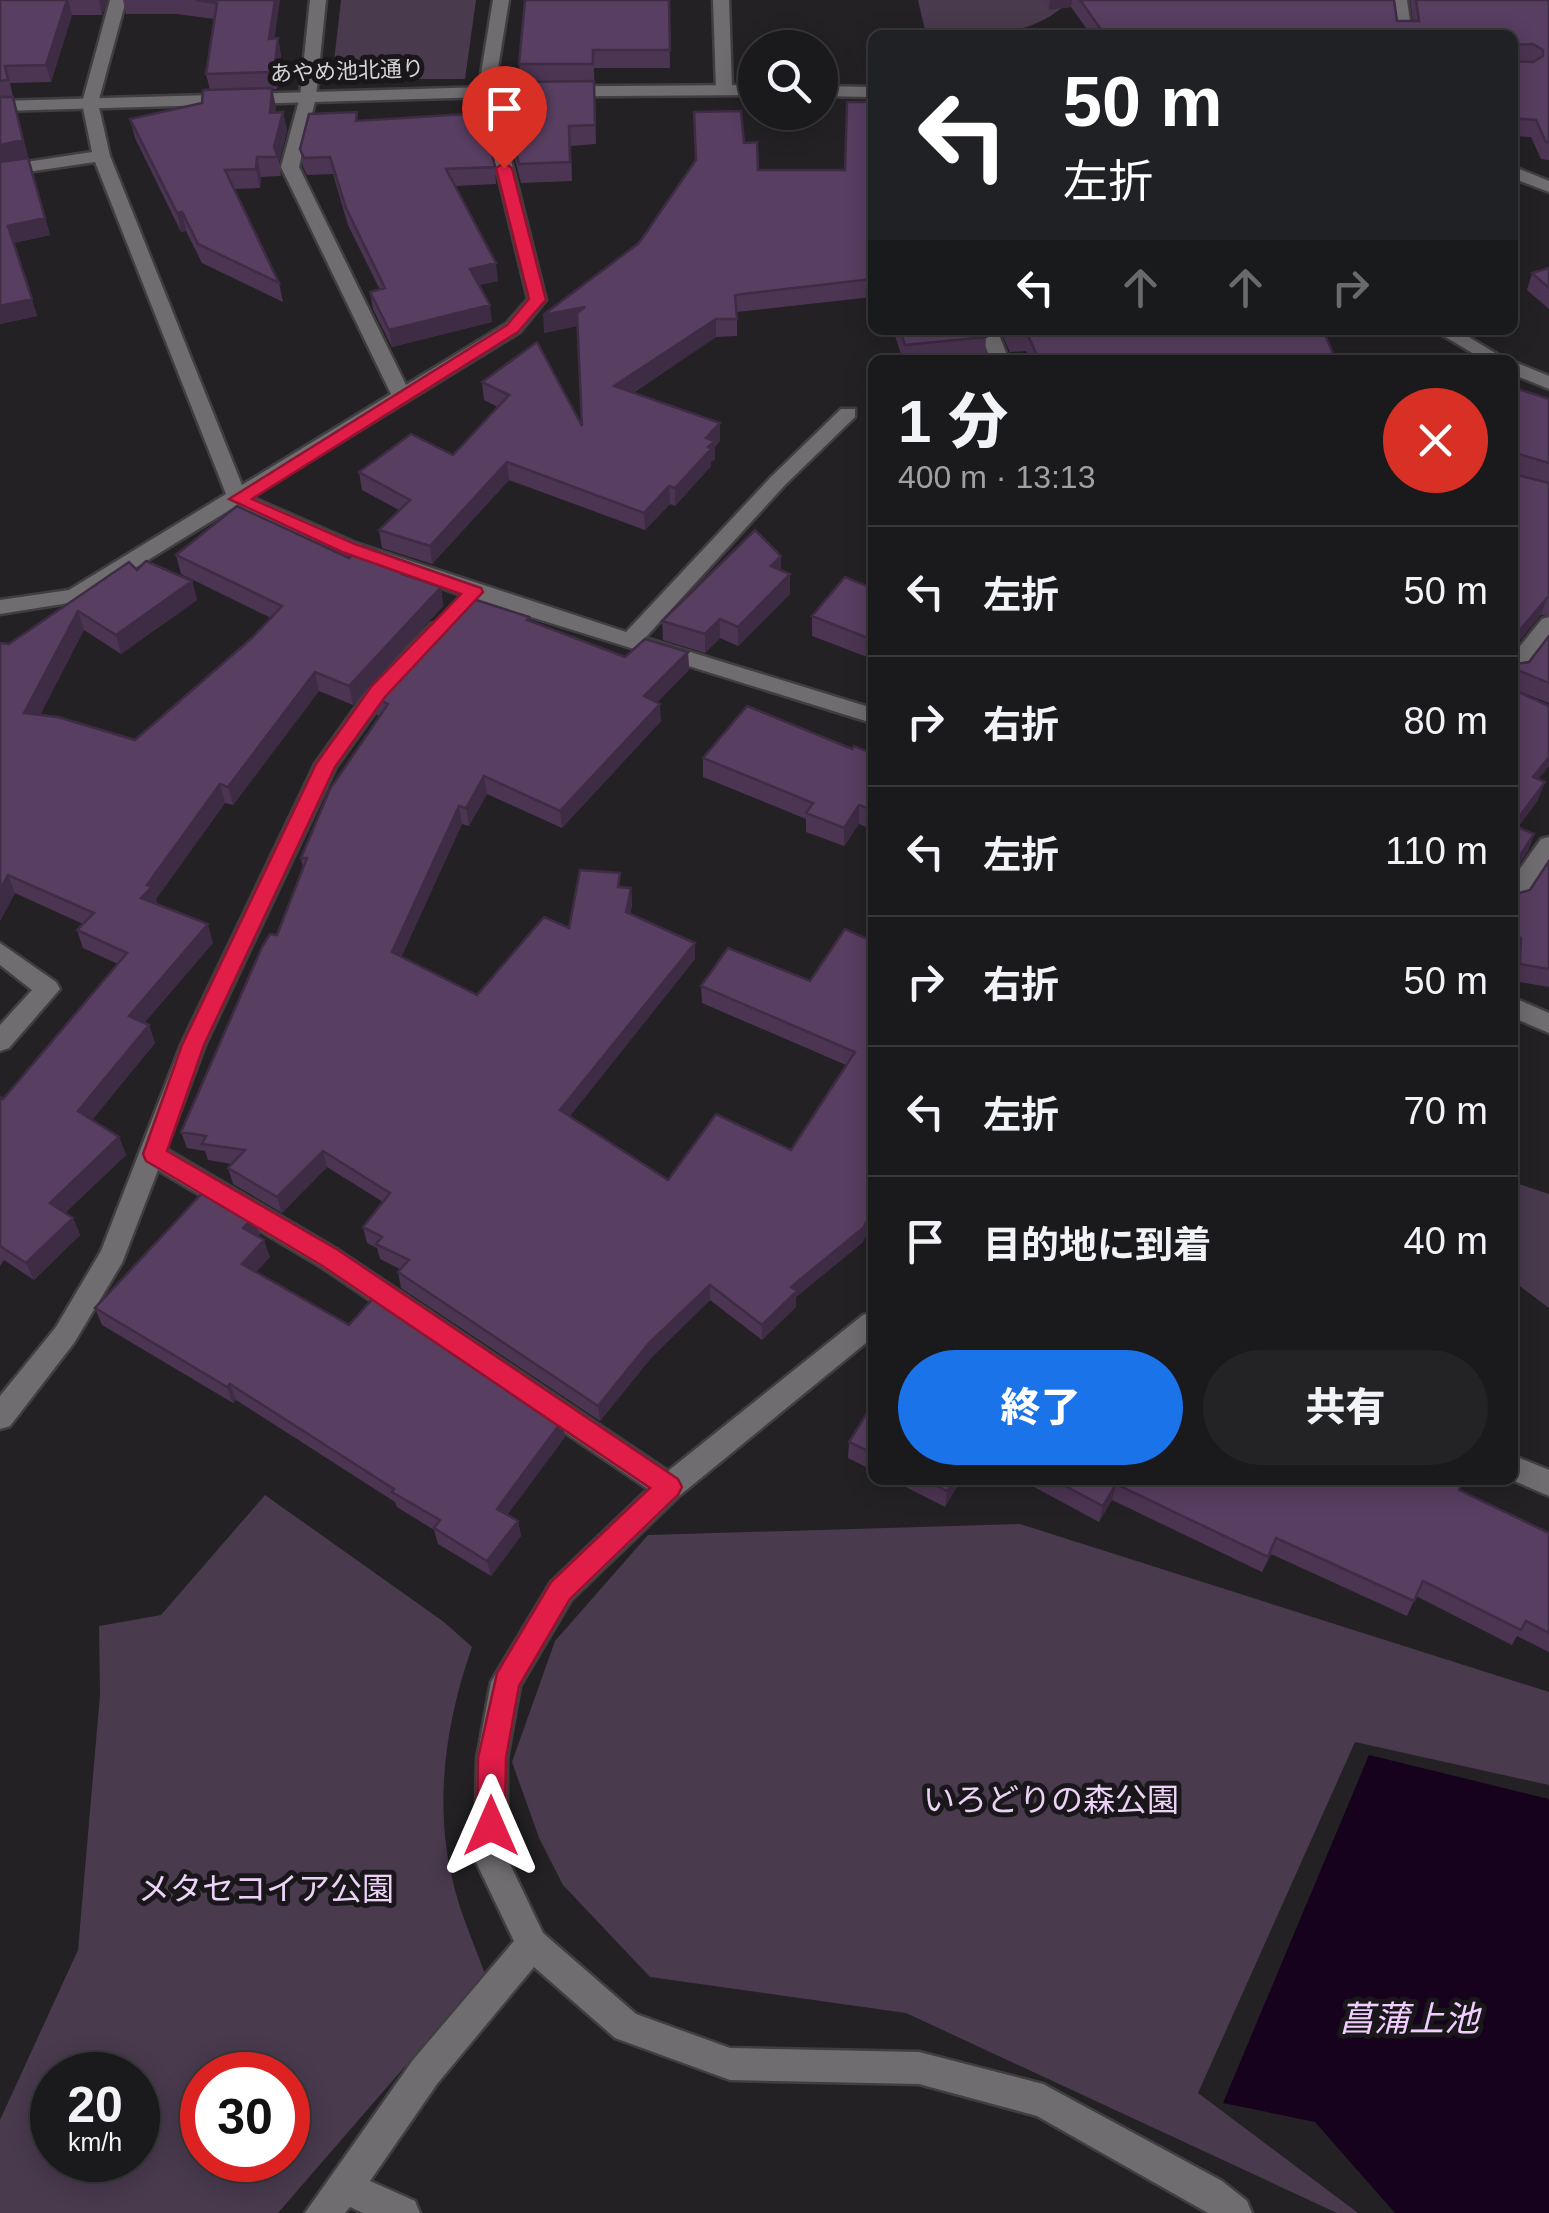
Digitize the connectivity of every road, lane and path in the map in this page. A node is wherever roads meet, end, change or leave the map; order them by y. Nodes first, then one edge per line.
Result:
1 (118, 0) edge
2 (318, 0) edge
3 (501, 0) edge
4 (721, 0) edge
5 (1400, 0) edge
6 (1403, 30) edge
7 (724, 89) junction
8 (738, 89) edge
9 (838, 91) edge
10 (486, 92) junction
11 (868, 92) edge
12 (308, 97) junction
13 (90, 103) junction
14 (0, 106) edge
15 (101, 156) junction
16 (0, 171) edge
17 (1518, 174) edge
18 (1549, 187) edge
19 (1452, 335) edge
20 (1489, 355) edge
21 (1518, 370) edge
22 (1549, 383) edge
23 (401, 395) junction
24 (848, 413) dead end
25 (238, 499) junction
26 (474, 592) junction
27 (0, 607) edge
28 (1549, 624) edge
29 (631, 640) junction
30 (1518, 664) edge
31 (868, 715) edge
32 (1549, 845) edge
33 (1518, 890) edge
34 (0, 952) edge
35 (0, 1041) edge
36 (154, 1154) junction
37 (868, 1326) edge
38 (0, 1417) edge
39 (1518, 1470) edge
40 (1549, 1483) edge
41 (669, 1487) junction
42 (532, 1944) junction
43 (345, 2188) junction
44 (322, 2213) edge
45 (404, 2213) edge
46 (1236, 2213) edge

1 - 13 street
2 - 12 street
3 - 10 street
4 - 7 street
5 - 6 street
7 - 8 street, あやめ池北通り
7 - 10 street, あやめ池北通り
9 - 11 street
10 - 12 street, あやめ池北通り
10 - 23 street
12 - 13 street, あやめ池北通り
12 - 23 street
13 - 14 street, あやめ池北通り
13 - 15 street
15 - 16 street
15 - 25 street
17 - 18 street
19 - 20 street
21 - 22 street
23 - 25 street
24 - 29 street
25 - 26 street
25 - 27 street
26 - 29 street
26 - 36 street
28 - 30 street
29 - 31 street
32 - 33 street
34 - 35 street
36 - 38 street
36 - 41 street
37 - 41 street
39 - 40 street
41 - 42 street
42 - 43 street
42 - 46 street
43 - 44 street
43 - 45 street

